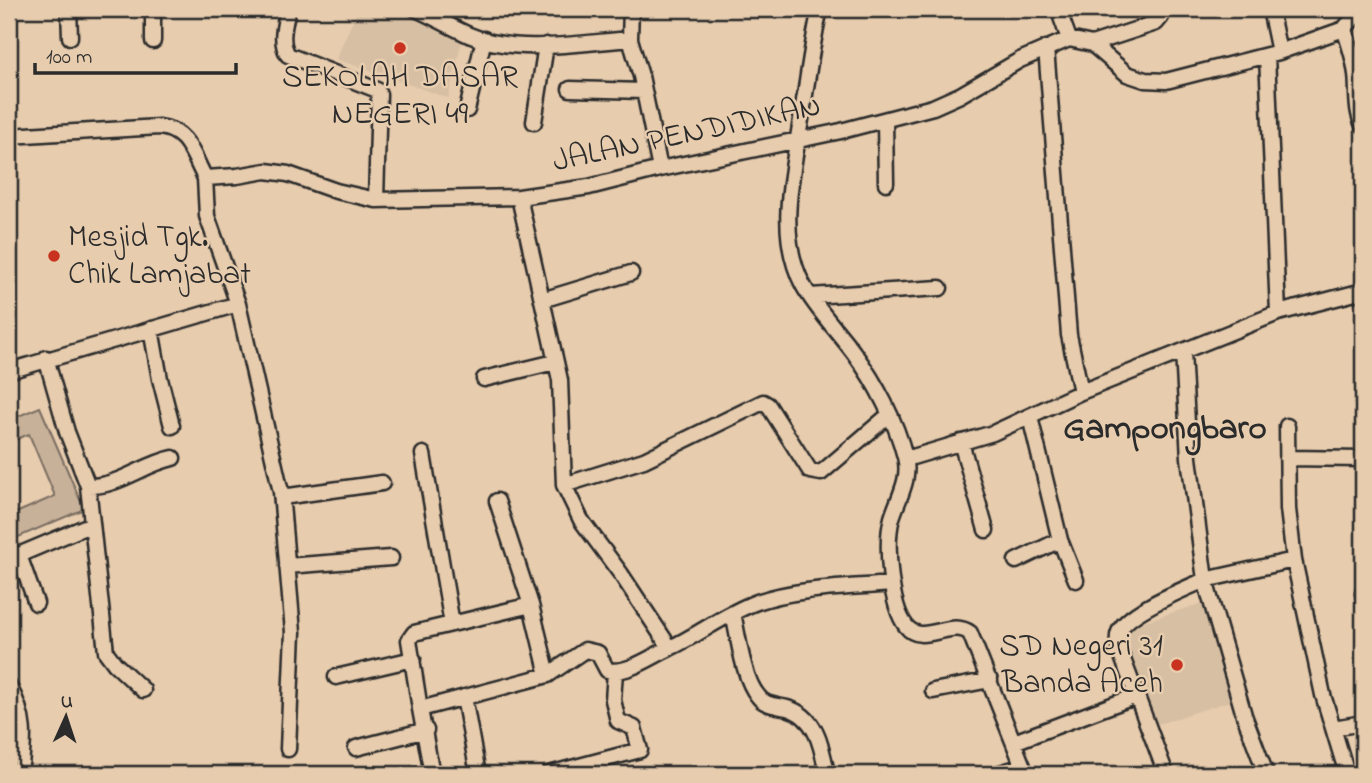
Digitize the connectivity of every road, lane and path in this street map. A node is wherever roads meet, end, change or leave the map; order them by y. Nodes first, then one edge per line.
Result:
1 (69, 9) edge
2 (153, 9) edge
3 (288, 9) edge
4 (416, 9) edge
5 (452, 9) edge
6 (631, 9) edge
7 (820, 9) edge
8 (1058, 9) edge
9 (1160, 9) edge
10 (1270, 9) edge
11 (1361, 9) edge
12 (452, 25) junction
13 (1344, 29) junction
14 (70, 37) dead end
15 (484, 39) junction
16 (630, 39) junction
17 (1069, 39) junction
18 (153, 41) dead end
19 (1092, 44) junction
20 (546, 45) junction
21 (1046, 48) junction
22 (1273, 53) junction
23 (570, 89) dead end
24 (644, 91) junction
25 (467, 110) dead end
26 (885, 120) junction
27 (534, 122) dead end
28 (1363, 125) edge
29 (9, 136) edge
30 (799, 139) junction
31 (660, 169) junction
32 (205, 178) junction
33 (886, 183) dead end
34 (519, 197) junction
35 (376, 201) junction
36 (631, 273) dead end
37 (940, 288) dead end
38 (1363, 291) edge
39 (810, 296) junction
40 (542, 300) junction
41 (238, 304) junction
42 (1279, 313) junction
43 (151, 329) junction
44 (1183, 352) junction
45 (46, 358) junction
46 (555, 362) junction
47 (9, 371) edge
48 (484, 379) dead end
49 (1081, 393) junction
50 (889, 415) junction
51 (1030, 417) junction
52 (172, 426) dead end
53 (1287, 426) dead end
54 (961, 443) junction
55 (423, 454) dead end
56 (173, 458) dead end
57 (1287, 458) junction
58 (1363, 458) edge
59 (906, 459) junction
60 (382, 483) dead end
61 (564, 485) junction
62 (88, 486) junction
63 (282, 497) junction
64 (497, 501) dead end
65 (92, 524) junction
66 (986, 530) dead end
67 (1060, 540) junction
68 (14, 557) edge
69 (391, 558) dead end
70 (1294, 560) junction
71 (1016, 561) dead end
72 (287, 566) junction
73 (1076, 580) dead end
74 (1205, 580) junction
75 (891, 584) junction
76 (36, 603) dead end
77 (531, 605) junction
78 (733, 613) junction
79 (452, 624) junction
80 (670, 648) junction
81 (412, 659) junction
82 (615, 672) junction
83 (548, 675) junction
84 (336, 677) dead end
85 (990, 680) junction
86 (9, 686) edge
87 (143, 690) dead end
88 (933, 691) dead end
89 (1136, 696) junction
90 (464, 697) junction
91 (420, 709) junction
92 (1363, 723) edge
93 (1333, 728) junction
94 (426, 730) junction
95 (1014, 742) junction
96 (356, 748) dead end
97 (288, 749) dead end
98 (1025, 770) edge
99 (20, 774) edge
100 (432, 774) edge
101 (478, 774) edge
102 (553, 774) edge
103 (827, 774) edge
104 (996, 774) edge
105 (1166, 774) edge
106 (1266, 774) edge
107 (1347, 774) edge

1 - 14 street
2 - 18 street
3 - 35 street
4 - 12 street
5 - 12 street
6 - 16 street
7 - 30 street
8 - 17 street
9 - 19 street
10 - 22 street
11 - 13 street
12 - 15 street
13 - 22 street
13 - 28 street
15 - 20 street
15 - 25 street
16 - 20 street
16 - 24 street
17 - 19 street
17 - 21 street, JALAN PENDIDIKAN
19 - 22 street
20 - 27 street
21 - 26 street, JALAN PENDIDIKAN
21 - 49 street
22 - 42 street
23 - 24 street
24 - 31 street
26 - 30 street, JALAN PENDIDIKAN
26 - 33 street
29 - 32 street
30 - 31 street, JALAN PENDIDIKAN
30 - 39 street
31 - 34 street, JALAN PENDIDIKAN
32 - 35 street, JALAN PENDIDIKAN
32 - 41 street
34 - 35 street, JALAN PENDIDIKAN
34 - 40 street
36 - 40 street
37 - 39 street
38 - 42 street
39 - 50 street
40 - 46 street
41 - 43 street
41 - 63 street
42 - 44 street
43 - 45 street
43 - 52 street
44 - 49 street
44 - 74 street
45 - 47 street
45 - 62 street
46 - 48 street
46 - 61 street
49 - 51 street
50 - 59 street
50 - 61 street
51 - 54 street
51 - 67 street
53 - 57 street
54 - 59 street
54 - 66 street
55 - 79 street
56 - 62 street
57 - 58 street
57 - 70 street
59 - 75 street
60 - 63 street
61 - 80 street
62 - 65 street
63 - 72 street
64 - 77 street
65 - 68 street
65 - 87 street
67 - 71 street
67 - 73 street
68 - 76 street
69 - 72 street
70 - 74 street
70 - 93 street
72 - 97 street
74 - 89 street
74 - 106 street
75 - 78 street
75 - 85 street
77 - 79 street
77 - 83 street
78 - 80 street
78 - 103 street
79 - 81 street
80 - 82 street
81 - 84 street
81 - 91 street
82 - 83 street
82 - 102 street
83 - 90 street
85 - 88 street
85 - 95 street
86 - 99 street
89 - 95 street
89 - 105 street
90 - 91 street
90 - 101 street
91 - 94 street
92 - 93 street
93 - 107 street
94 - 96 street
94 - 100 street
95 - 98 street
98 - 104 street

